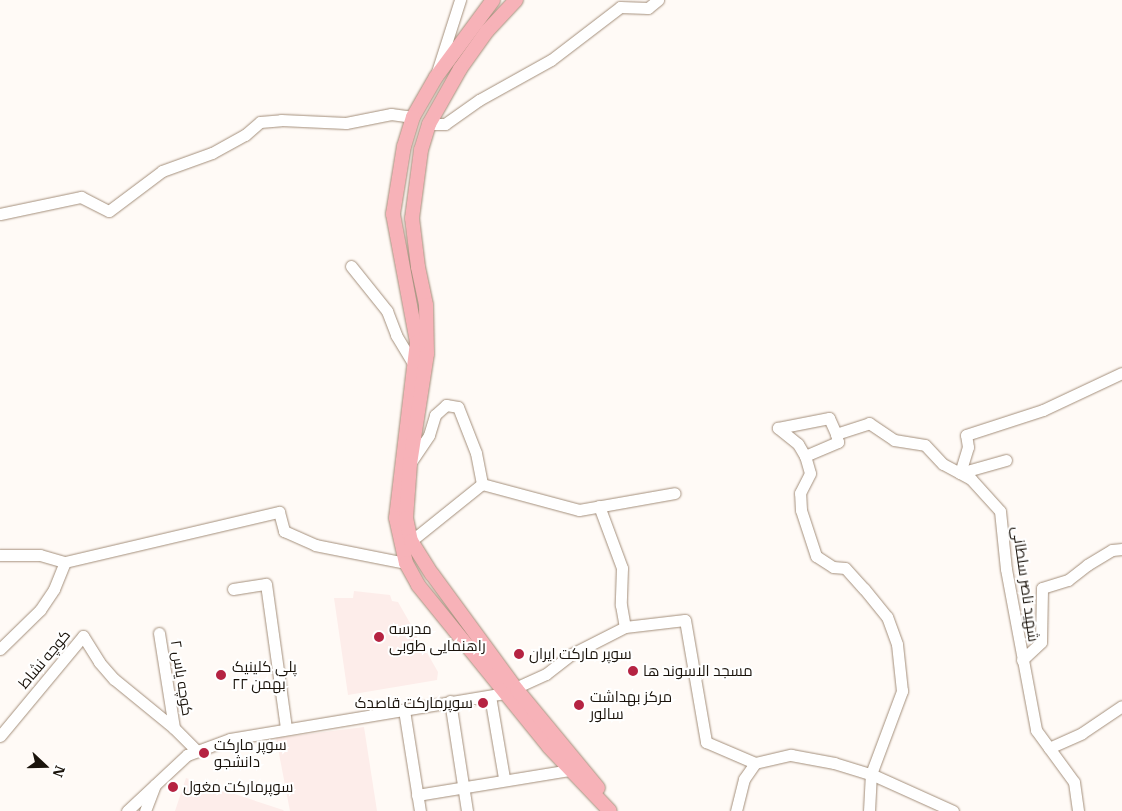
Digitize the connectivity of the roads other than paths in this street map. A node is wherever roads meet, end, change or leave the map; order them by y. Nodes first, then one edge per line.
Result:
1 (460, 0) edge
2 (493, 0) edge
3 (516, 0) edge
4 (658, 0) edge
5 (436, 77) junction
6 (413, 117) junction
7 (429, 124) junction
8 (0, 214) edge
9 (351, 266) dead end
10 (414, 365) junction
11 (1122, 374) edge
12 (836, 434) junction
13 (805, 456) junction
14 (1006, 460) dead end
15 (406, 470) junction
16 (960, 473) junction
17 (482, 484) junction
18 (675, 493) dead end
19 (599, 506) junction
20 (411, 540) junction
21 (1122, 549) edge
22 (0, 555) edge
23 (65, 562) junction
24 (406, 563) junction
25 (432, 574) junction
26 (418, 585) junction
27 (233, 589) dead end
28 (625, 627) junction
29 (160, 633) dead end
30 (0, 649) edge
31 (1022, 660) junction
32 (511, 692) junction
33 (490, 696) junction
34 (450, 701) junction
35 (1122, 706) edge
36 (404, 710) junction
37 (174, 728) junction
38 (286, 729) junction
39 (0, 736) edge
40 (1049, 748) junction
41 (197, 751) junction
42 (754, 763) junction
43 (569, 770) junction
44 (871, 774) junction
45 (504, 778) junction
46 (157, 779) junction
47 (461, 786) junction
48 (417, 795) junction
49 (126, 811) edge
50 (145, 811) edge
51 (420, 811) edge
52 (466, 811) edge
53 (611, 811) edge
54 (736, 811) edge
55 (869, 811) edge
56 (953, 811) edge
57 (1078, 811) edge

1 - 5 street
2 - 5 main road
3 - 7 main road
4 - 7 street
5 - 6 main road
6 - 7 main road
6 - 8 street
6 - 10 main road
7 - 15 main road
9 - 10 street
10 - 15 main road
11 - 16 street
12 - 13 street
12 - 13 street
12 - 16 street, شهید ناصر سلطانی
13 - 44 street
14 - 16 street
15 - 17 street
15 - 20 main road
15 - 24 main road
16 - 31 street, شهید ناصر سلطانی
17 - 19 street
17 - 20 street
18 - 19 street
19 - 28 street
20 - 25 main road
21 - 31 street
22 - 23 street
23 - 24 street
23 - 30 street
24 - 26 main road
25 - 26 main road
25 - 32 main road
26 - 32 main road
27 - 38 street
28 - 32 street
28 - 42 street
29 - 37 street, کوچه یاس ۲
31 - 40 street, شهید ناصر سلطانی
32 - 33 street
32 - 43 main road
32 - 53 main road
33 - 34 street
33 - 45 street
34 - 36 street
34 - 47 street
35 - 40 street
36 - 38 street
36 - 48 street
37 - 39 street, کوچه نشاط
37 - 41 street, کوچه نشاط
38 - 41 street
40 - 57 street, شهید ناصر سلطانی
41 - 46 street
42 - 44 street
42 - 54 street
43 - 45 street
43 - 53 main road
44 - 55 street
44 - 56 street
45 - 47 street
46 - 49 street
46 - 50 street
47 - 48 street
47 - 52 street
48 - 51 street

